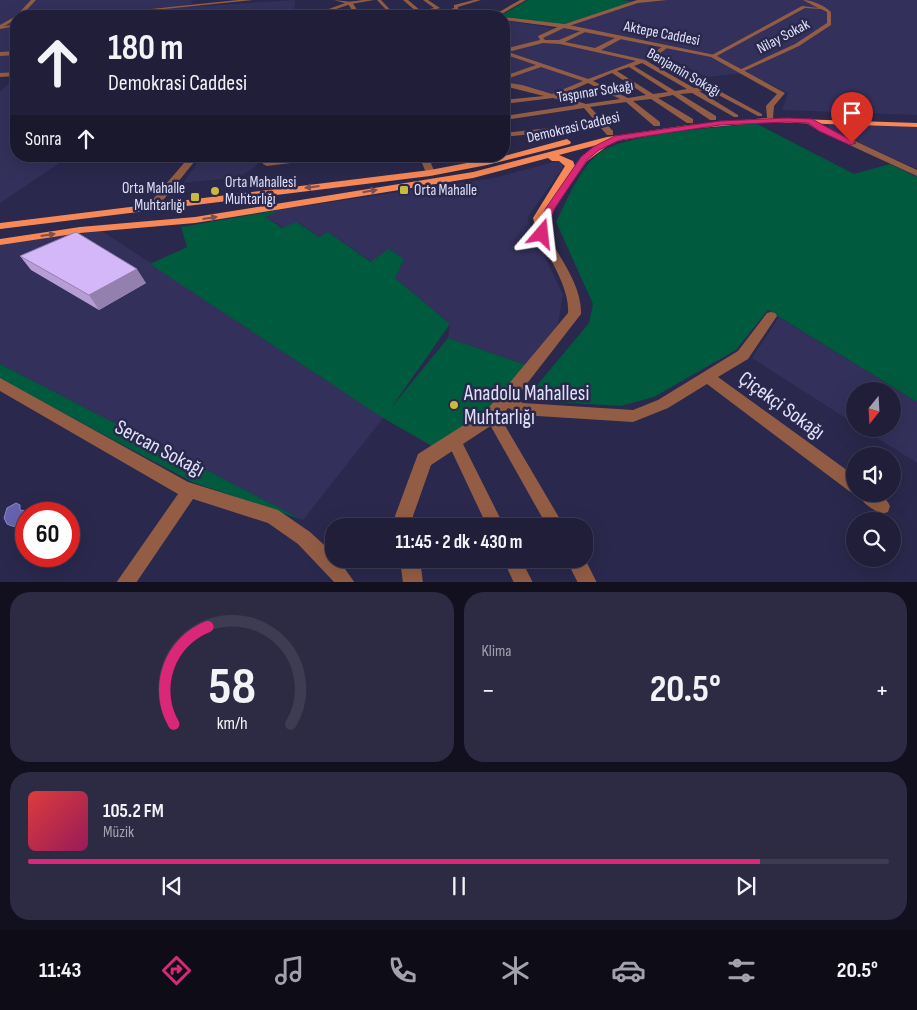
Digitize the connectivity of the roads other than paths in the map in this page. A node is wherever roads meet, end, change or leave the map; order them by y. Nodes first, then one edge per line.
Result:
1 (34, 0) edge
2 (251, 0) edge
3 (336, 0) edge
4 (372, 0) edge
5 (379, 0) edge
6 (405, 0) edge
7 (426, 0) edge
8 (479, 0) edge
9 (524, 0) edge
10 (637, 0) edge
11 (665, 0) edge
12 (805, 0) edge
13 (647, 1) edge
14 (657, 1) edge
15 (350, 3) junction
16 (468, 3) junction
17 (433, 5) junction
18 (441, 6) dead end
19 (24, 10) edge
20 (144, 10) edge
21 (330, 10) edge
22 (354, 10) edge
23 (388, 10) edge
24 (417, 10) edge
25 (431, 10) edge
26 (453, 10) edge
27 (476, 10) edge
28 (506, 10) edge
29 (827, 10) junction
30 (510, 19) edge
31 (564, 26) junction
32 (585, 30) junction
33 (621, 37) junction
34 (543, 40) junction
35 (560, 42) junction
36 (665, 47) junction
37 (510, 49) edge
38 (596, 50) junction
39 (510, 53) edge
40 (713, 56) junction
41 (643, 61) junction
42 (541, 65) junction
43 (628, 65) junction
44 (612, 70) junction
45 (740, 71) junction
46 (510, 76) edge
47 (588, 81) junction
48 (510, 85) edge
49 (522, 87) junction
50 (510, 88) edge
51 (710, 88) junction
52 (690, 90) junction
53 (673, 93) junction
54 (652, 96) junction
55 (551, 97) junction
56 (627, 100) junction
57 (510, 101) edge
58 (585, 106) junction
59 (547, 113) junction
60 (760, 115) junction
61 (736, 116) junction
62 (770, 116) junction
63 (510, 117) edge
64 (798, 117) junction
65 (713, 118) junction
66 (690, 121) junction
67 (809, 121) junction
68 (917, 121) edge
69 (657, 124) junction
70 (559, 129) junction
71 (510, 135) edge
72 (614, 135) junction
73 (567, 147) junction
74 (510, 156) edge
75 (189, 162) edge
76 (267, 162) edge
77 (283, 162) edge
78 (425, 162) edge
79 (486, 162) edge
80 (525, 163) junction
81 (578, 167) junction
82 (430, 173) junction
83 (917, 173) edge
84 (455, 178) junction
85 (152, 207) junction
86 (0, 226) edge
87 (80, 230) junction
88 (542, 234) junction
89 (0, 242) edge
90 (770, 316) dead end
91 (708, 377) junction
92 (0, 384) edge
93 (506, 400) junction
94 (492, 416) junction
95 (454, 441) junction
96 (846, 479) edge
97 (190, 490) junction
98 (877, 502) edge
99 (882, 506) dead end
100 (404, 518) edge
101 (492, 518) edge
102 (551, 518) edge
103 (517, 568) edge
104 (579, 568) edge
105 (125, 582) edge
106 (346, 582) edge
107 (524, 582) edge
108 (588, 582) edge

1 - 19 street
2 - 20 street
3 - 15 street
4 - 15 street
5 - 23 street
6 - 24 street
7 - 17 street
8 - 16 street
9 - 28 street
10 - 13 street
11 - 14 street
12 - 29 street, Nilay Sokak
13 - 14 street
13 - 31 street
15 - 21 street
15 - 22 street
16 - 26 street
16 - 27 street
17 - 18 street
17 - 25 street
29 - 40 street
29 - 45 street, Nilay Sokak
30 - 31 street, Aktepe Caddesi
31 - 32 street, Aktepe Caddesi
31 - 34 street
32 - 33 street, Aktepe Caddesi
32 - 35 street
33 - 36 street, Aktepe Caddesi
33 - 38 street
34 - 35 street
34 - 37 street
35 - 38 street, Benjamin Sokağı
36 - 40 street, Aktepe Caddesi
36 - 51 street
38 - 41 street, Benjamin Sokağı
39 - 42 street
40 - 45 street, Aktepe Caddesi
41 - 43 street
41 - 52 street, Benjamin Sokağı
42 - 46 street
42 - 47 street
43 - 44 street
43 - 53 street
44 - 47 street
44 - 54 street
45 - 62 street, Aktepe Caddesi
47 - 55 street
47 - 56 street
48 - 49 street
49 - 50 street
49 - 55 street
51 - 52 street, Taşpınar Sokağı
51 - 60 street
52 - 53 street, Taşpınar Sokağı
52 - 61 street, Benjamin Sokağı
53 - 54 street, Taşpınar Sokağı
53 - 65 street
54 - 56 street, Taşpınar Sokağı
54 - 66 street
55 - 57 street
55 - 58 street
56 - 58 street, Taşpınar Sokağı
56 - 69 street
58 - 59 street, Taşpınar Sokağı
58 - 72 street
59 - 63 street, Taşpınar Sokağı
59 - 70 street
60 - 61 main road, Demokrasi Caddesi
60 - 62 main road, Demokrasi Caddesi
61 - 65 main road, Demokrasi Caddesi
62 - 64 main road, Demokrasi Caddesi
64 - 67 main road
64 - 68 main road, Demokrasi Caddesi
65 - 66 main road, Demokrasi Caddesi
66 - 69 main road, Demokrasi Caddesi
67 - 68 main road, Demokrasi Caddesi
67 - 72 main road, Demokrasi Caddesi
67 - 83 street
69 - 72 main road, Demokrasi Caddesi
70 - 71 street
70 - 73 street
72 - 73 main road, Demokrasi Caddesi
72 - 81 main road
73 - 74 main road, Demokrasi Caddesi
73 - 80 main road, Demokrasi Caddesi
73 - 81 main road
75 - 85 street
76 - 77 street
78 - 82 street
79 - 82 main road, Demokrasi Caddesi
80 - 84 main road, Demokrasi Caddesi
80 - 88 main road
81 - 88 main road
82 - 84 main road
82 -> 85 main road, Demokrasi Caddesi
87 -> 84 main road, Demokrasi Caddesi
85 - 86 main road, Demokrasi Caddesi
85 - 87 main road
89 -> 87 main road, Demokrasi Caddesi
88 - 93 street
90 - 91 street
91 - 93 street
91 - 96 street, Çiçekçi Sokağı
92 - 97 street, Sercan Sokağı
93 - 94 street
94 - 95 street
94 - 102 street
95 - 100 street
95 - 101 street
97 - 105 street
97 - 106 street, Sercan Sokağı
98 - 99 street
103 - 107 street
104 - 108 street

